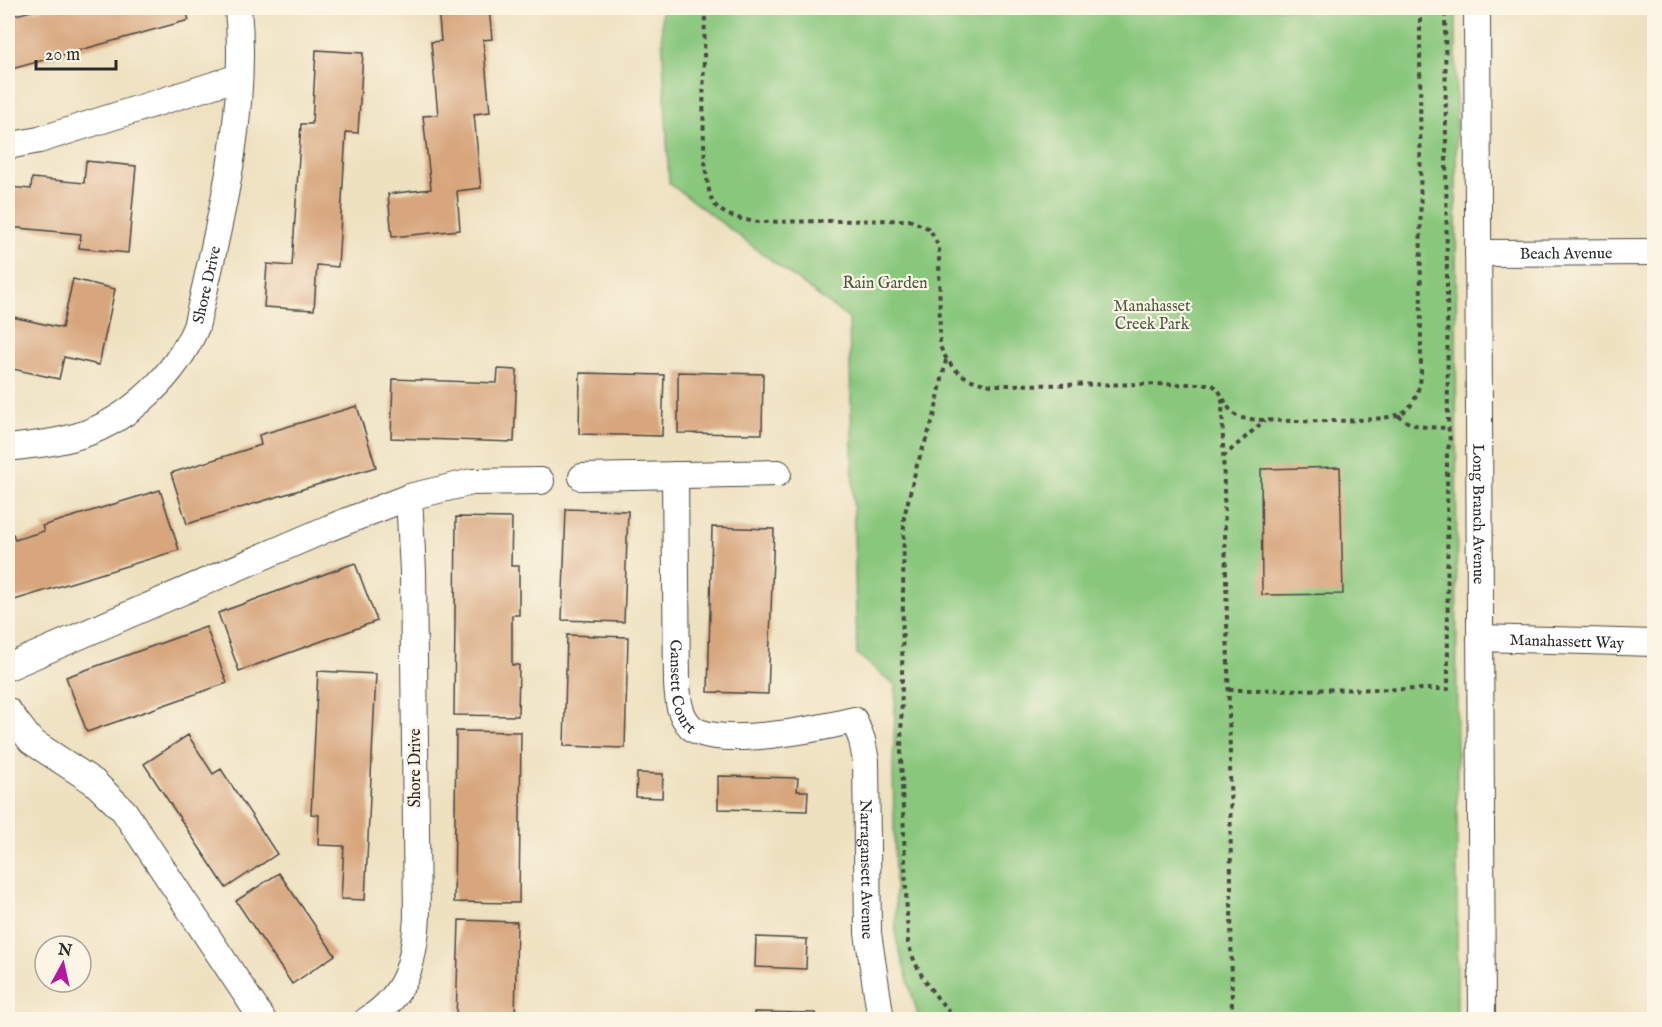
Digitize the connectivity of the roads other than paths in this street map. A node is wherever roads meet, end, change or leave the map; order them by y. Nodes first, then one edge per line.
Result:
1 (238, 8) edge
2 (1477, 8) edge
3 (239, 77) junction
4 (8, 146) edge
5 (1654, 252) edge
6 (1478, 253) junction
7 (8, 448) edge
8 (778, 473) dead end
9 (675, 475) junction
10 (582, 477) dead end
11 (541, 481) dead end
12 (409, 498) junction
13 (1480, 638) junction
14 (1654, 643) edge
15 (8, 667) edge
16 (8, 711) edge
17 (854, 720) joint
18 (263, 1020) edge
19 (367, 1020) edge
20 (881, 1020) edge
21 (1482, 1020) edge

1 - 3 street, Shore Drive
2 - 6 street, Long Branch Avenue
3 - 4 street
3 - 7 street, Shore Drive
5 - 6 street, Beach Avenue
6 - 13 street, Long Branch Avenue
8 - 9 street
9 - 10 street
9 - 17 street, Gansett Court
11 - 12 street
12 - 15 street
12 - 19 street, Shore Drive
13 - 14 street, Manahassett Way
13 - 21 street, Long Branch Avenue
16 - 18 street
17 - 20 street, Narragansett Avenue

